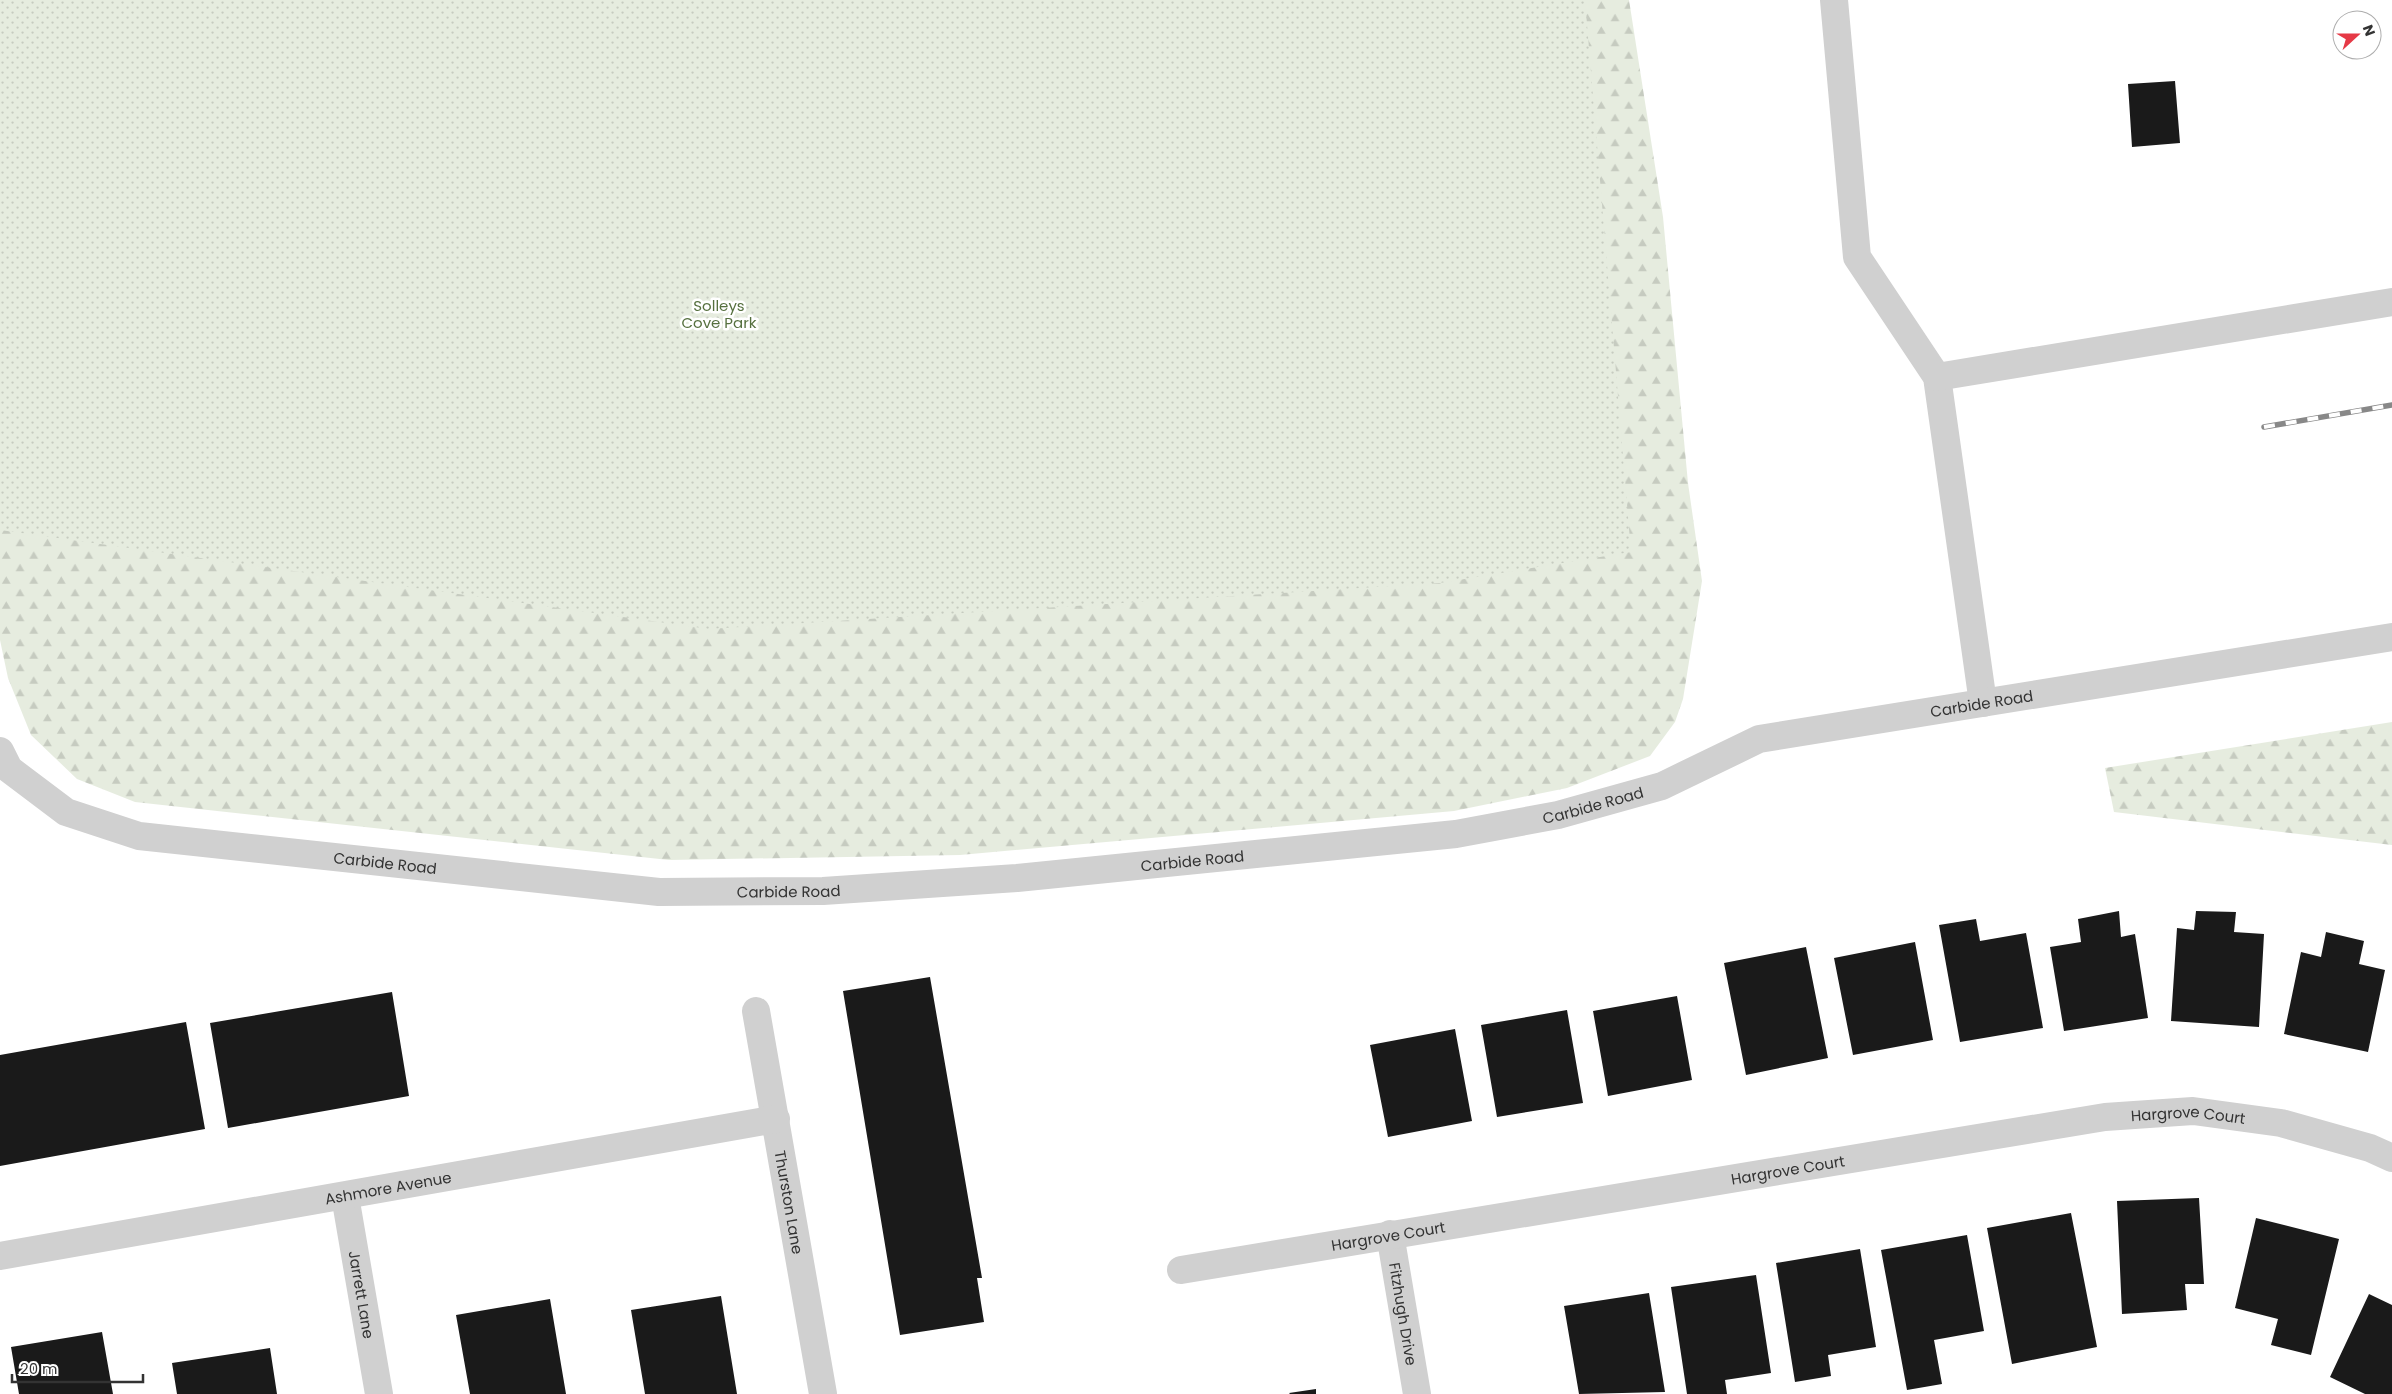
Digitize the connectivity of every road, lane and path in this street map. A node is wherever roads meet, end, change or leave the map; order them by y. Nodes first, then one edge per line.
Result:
1 (1834, 0) edge
2 (2392, 302) edge
3 (1937, 377) junction
4 (2392, 637) edge
5 (1983, 703) junction
6 (0, 751) edge
7 (756, 1011) dead end
8 (776, 1119) junction
9 (2392, 1158) edge
10 (345, 1196) junction
11 (1390, 1234) junction
12 (0, 1256) edge
13 (1181, 1270) dead end
14 (379, 1394) edge
15 (823, 1394) edge
16 (1416, 1394) edge

1 - 3 street
2 - 3 street
3 - 5 street
4 - 5 street, Carbide Road
5 - 6 street, Carbide Road
7 - 8 street, Thurston Lane
8 - 10 street, Ashmore Avenue
8 - 15 street, Thurston Lane
9 - 11 street, Hargrove Court
10 - 12 street, Ashmore Avenue
10 - 14 street, Jarrett Lane
11 - 13 street, Hargrove Court
11 - 16 street, Fitzhugh Drive

